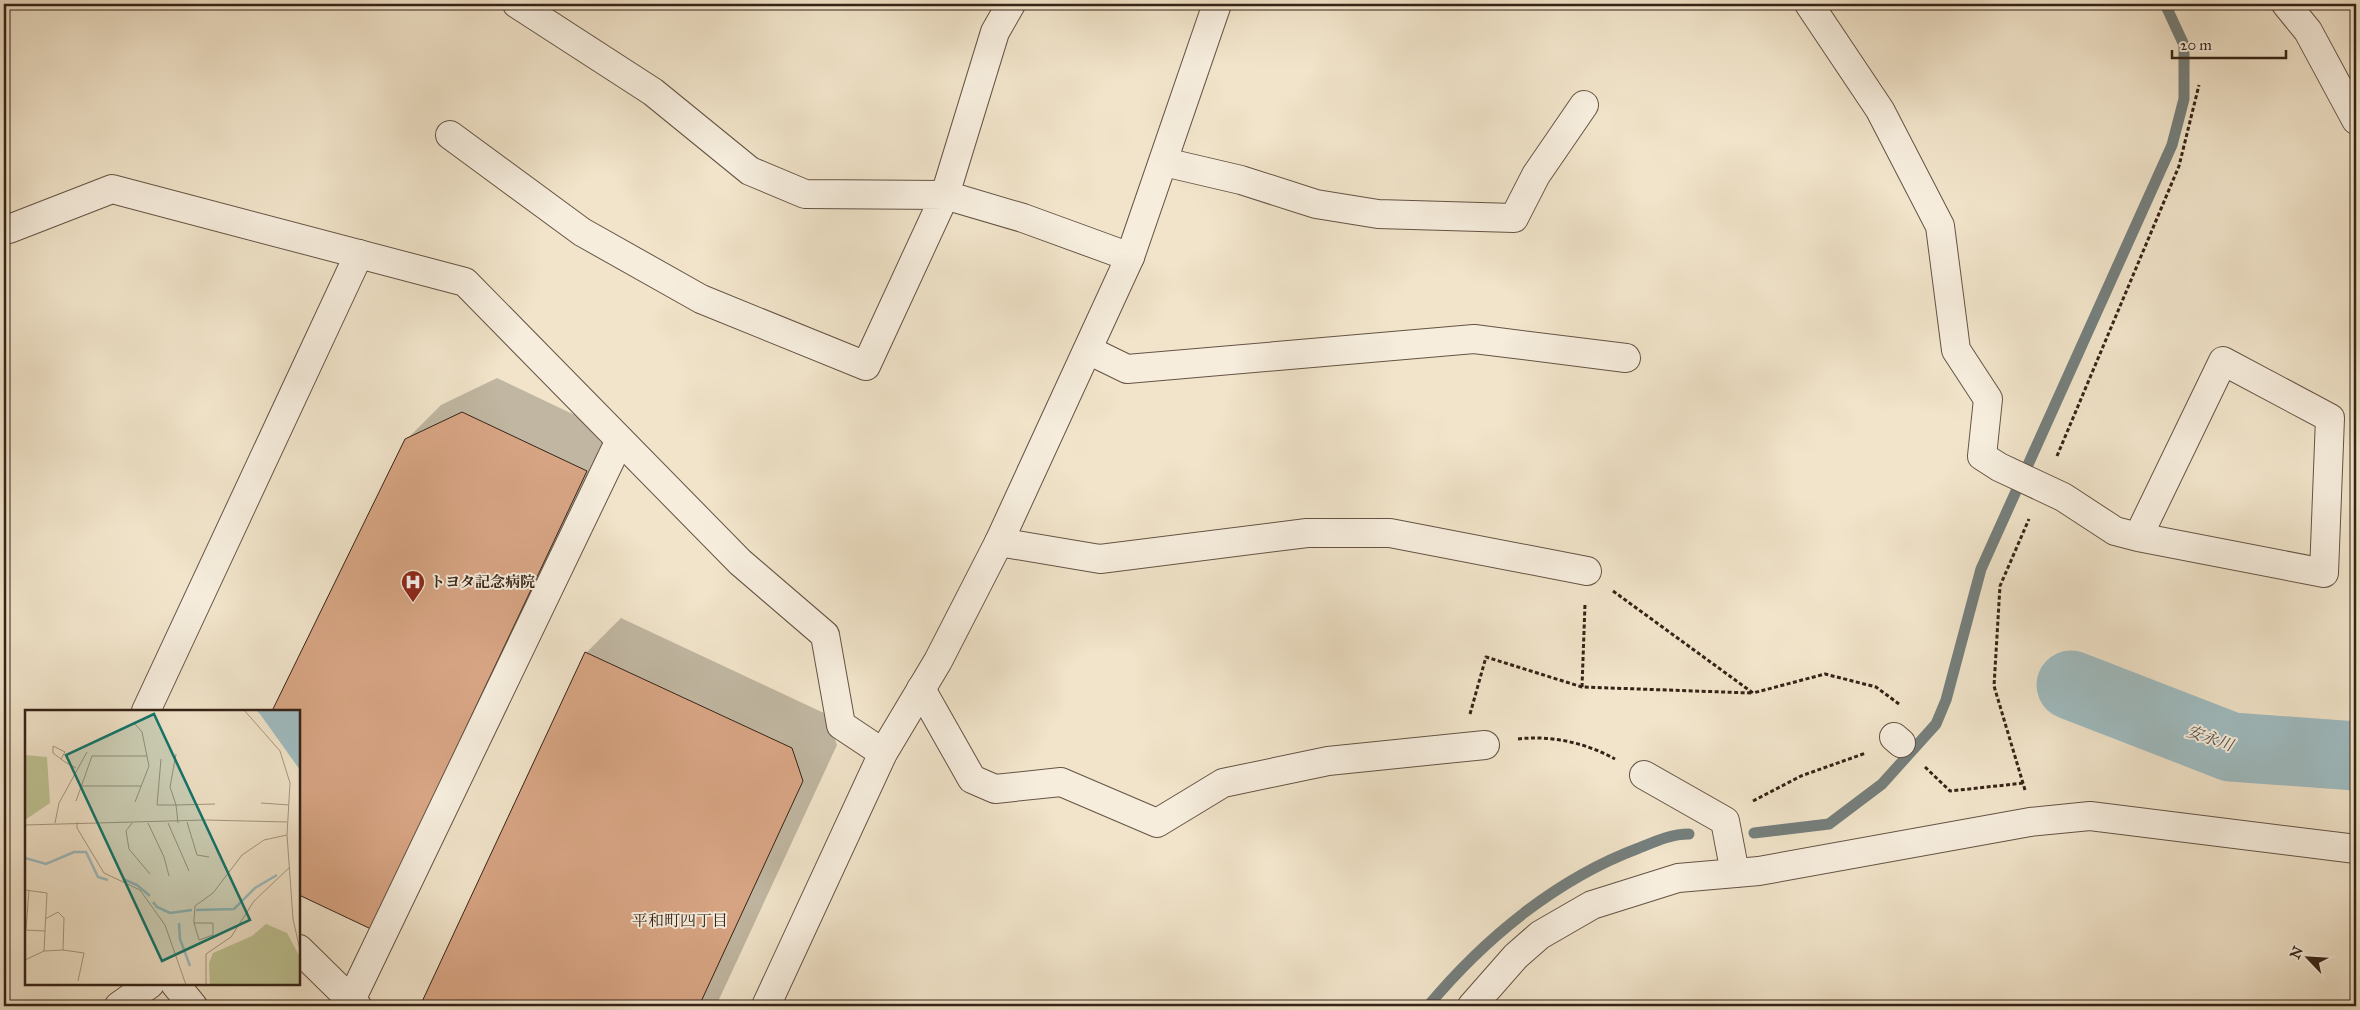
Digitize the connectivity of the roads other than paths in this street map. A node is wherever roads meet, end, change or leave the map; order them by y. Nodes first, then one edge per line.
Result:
1 (517, 4) edge
2 (1011, 4) edge
3 (1217, 4) edge
4 (1809, 4) edge
5 (2286, 4) edge
6 (1584, 105) dead end
7 (2356, 120) edge
8 (450, 135) dead end
9 (1164, 162) junction
10 (945, 195) junction
11 (9, 229) dead end
12 (359, 254) junction
13 (1130, 257) junction
14 (1088, 350) junction
15 (1626, 358) dead end
16 (620, 440) junction
17 (2138, 537) junction
18 (1000, 542) junction
19 (1586, 571) road end
20 (922, 689) junction
21 (146, 710) edge
22 (1472, 746) road end
23 (884, 753) junction
24 (1644, 775) road end
25 (2356, 849) edge
26 (1735, 873) junction
27 (300, 950) edge
28 (149, 985) edge
29 (176, 985) edge
30 (354, 1003) edge
31 (119, 1006) edge
32 (193, 1006) edge
33 (766, 1006) edge
34 (1472, 1006) edge

1 - 10 street
2 - 10 street
3 - 9 street
4 - 17 street
5 - 7 street
6 - 9 street
8 - 10 street
9 - 13 street
10 - 13 street
11 - 12 street
12 - 16 street
12 - 21 street
13 - 14 street
14 - 15 street
14 - 18 street
16 - 23 street
16 - 30 street
17 - 17 street
18 - 19 street
18 - 20 street
20 - 22 street
20 - 23 street
23 - 33 street
24 - 26 street
25 - 26 street
26 - 34 street
27 - 30 street
28 - 31 street
29 - 32 street

